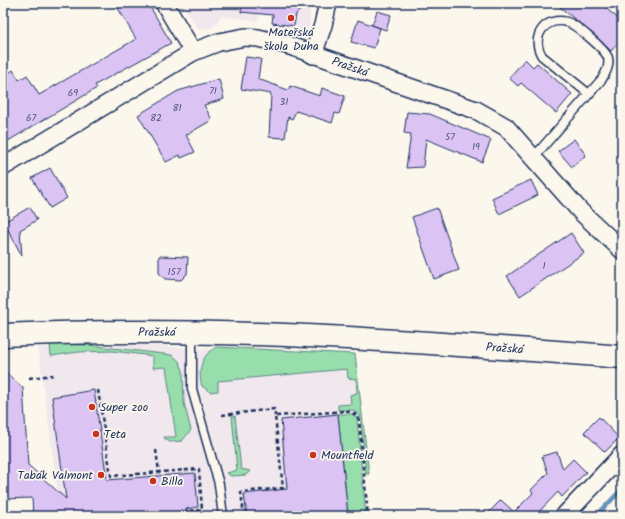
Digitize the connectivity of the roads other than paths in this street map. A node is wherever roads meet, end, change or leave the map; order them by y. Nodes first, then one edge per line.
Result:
1 (164, 3) edge
2 (328, 3) edge
3 (193, 52) junction
4 (313, 55) junction
5 (588, 94) junction
6 (534, 156) junction
7 (3, 167) edge
8 (622, 250) edge
9 (192, 332) junction
10 (3, 335) edge
11 (622, 357) edge
12 (622, 455) edge
13 (223, 516) edge
14 (564, 516) edge

1 - 3 street
2 - 4 street
3 - 4 street, Pražská
3 - 7 street, Pražská
4 - 6 street, Pražská
5 - 5 lane
5 - 6 lane
6 - 8 street, Pražská
9 - 10 main road, Pražská
9 - 11 main road, Pražská
9 - 13 lane
12 - 14 street

